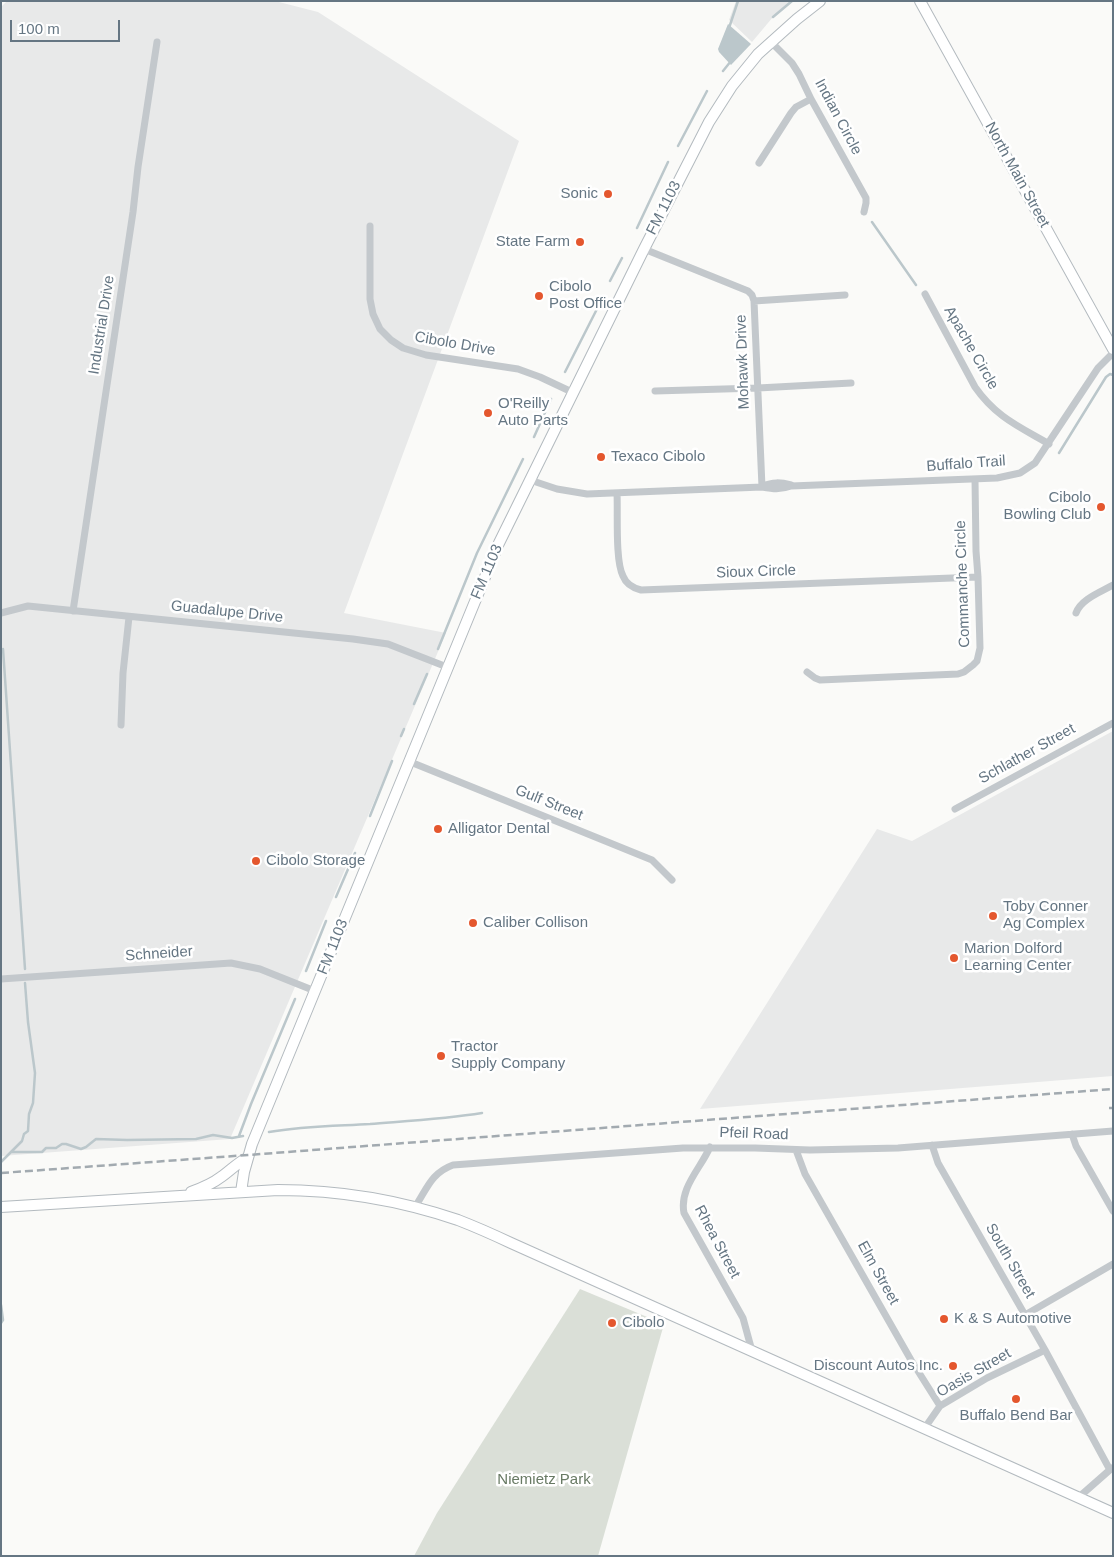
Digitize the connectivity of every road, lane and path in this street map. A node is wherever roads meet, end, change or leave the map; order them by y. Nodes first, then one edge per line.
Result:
1 (820, 1) edge
2 (920, 1) edge
3 (157, 42) dead end
4 (771, 42) junction
5 (812, 99) junction
6 (759, 163) dead end
7 (864, 212) dead end
8 (370, 226) dead end
9 (644, 249) junction
10 (925, 294) dead end
11 (845, 295) dead end
12 (754, 301) junction
13 (1113, 351) edge
14 (851, 383) dead end
15 (758, 388) junction
16 (655, 391) dead end
17 (574, 393) junction
18 (1048, 444) junction
19 (975, 479) junction
20 (530, 480) junction
21 (762, 486) junction
22 (618, 494) junction
23 (978, 577) junction
24 (1113, 585) edge
25 (73, 611) junction
26 (1, 613) edge
27 (1076, 613) dead end
28 (129, 616) junction
29 (446, 667) junction
30 (807, 672) dead end
31 (1113, 723) edge
32 (121, 725) dead end
33 (408, 761) junction
34 (955, 809) dead end
35 (672, 880) dead end
36 (1, 979) edge
37 (315, 991) junction
38 (1113, 1131) edge
39 (1072, 1134) junction
40 (932, 1145) junction
41 (710, 1147) junction
42 (796, 1150) junction
43 (247, 1158) junction
44 (242, 1192) junction
45 (181, 1196) junction
46 (1, 1207) edge
47 (415, 1208) junction
48 (1113, 1211) edge
49 (1113, 1264) edge
50 (1025, 1315) junction
51 (1045, 1350) junction
52 (752, 1351) junction
53 (940, 1406) junction
54 (924, 1429) junction
55 (1111, 1469) edge
56 (1079, 1497) junction
57 (1113, 1513) edge

1 - 4 main road, FM 1103 / FM 1103
2 - 13 main road, North Main Street
3 - 25 street, Industrial Drive
4 - 5 street, Indian Circle
4 - 9 main road, FM 1103 / FM 1103
5 - 6 street
5 - 7 street, Indian Circle
8 - 17 street, Cibolo Drive
9 - 12 street, Mohawk Drive
9 - 17 main road, FM 1103 / FM 1103
10 - 18 street, Apache Circle
11 - 12 street
12 - 15 street, Mohawk Drive
13 - 18 street, Buffalo Trail
14 - 15 street
15 - 16 street
15 - 21 street, Mohawk Drive
17 - 20 main road, FM 1103 / FM 1103
18 - 19 street, Buffalo Trail
19 - 21 street, Buffalo Trail
19 - 23 street, Commanche Circle
20 - 22 street, Buffalo Trail
20 - 29 main road, FM 1103 / FM 1103
21 - 22 street, Buffalo Trail
22 - 23 street, Sioux Circle
23 - 30 street, Commanche Circle
24 - 27 street
25 - 26 street, Guadalupe Drive
25 - 28 street, Guadalupe Drive
28 - 29 street, Guadalupe Drive
28 - 32 street
29 - 33 main road, FM 1103 / FM 1103
31 - 34 street, Schlather Street
33 - 35 street, Gulf Street
33 - 37 main road, FM 1103 / FM 1103
36 - 37 street, Schneider
37 - 43 main road, FM 1103 / FM 1103
38 - 39 street, Pfeil Road
39 - 40 street, Pfeil Road
39 - 48 street
40 - 42 street, Pfeil Road
40 - 50 street, South Street
41 - 42 street, Pfeil Road
41 - 47 street, Pfeil Road
41 - 52 street, Rhea Street
42 - 53 street, Elm Street
43 - 44 main road, FM 1103 / FM 1103
43 - 45 main road
44 - 45 main road
44 - 47 main road
45 - 46 main road
47 - 52 main road
49 - 50 street
50 - 51 street, South Street
51 - 53 street, Oasis Street
51 - 55 street, South Street
52 - 54 main road
53 - 54 street, Oasis Street
54 - 56 main road
55 - 56 street
56 - 57 main road

